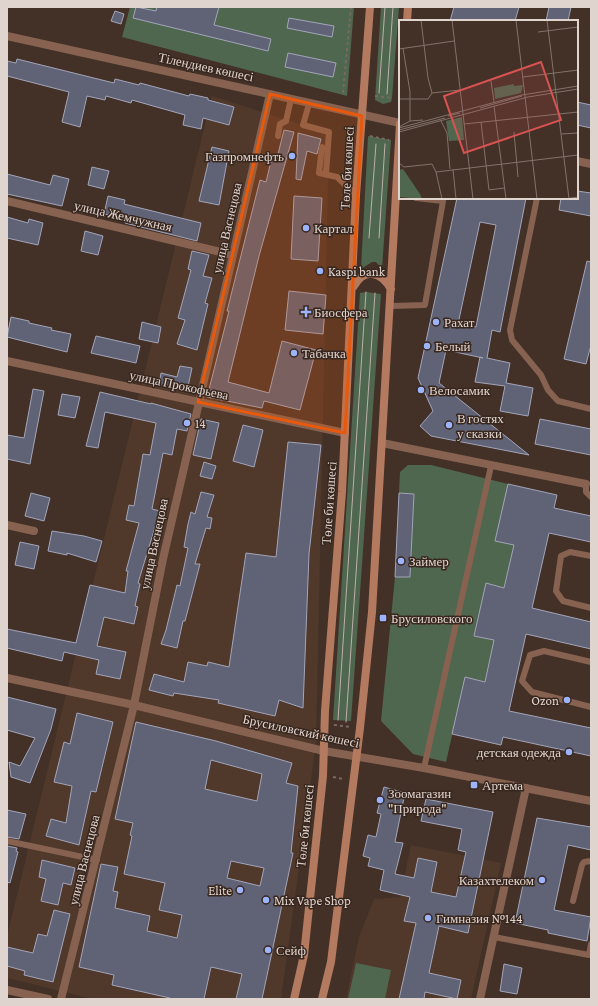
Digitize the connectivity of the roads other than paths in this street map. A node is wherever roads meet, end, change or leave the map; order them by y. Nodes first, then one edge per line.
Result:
1 (370, 7) edge
2 (408, 7) edge
3 (407, 20) edge
4 (7, 36) edge
5 (270, 94) junction
6 (291, 99) junction
7 (310, 104) junction
8 (362, 116) junction
9 (399, 123) edge
10 (278, 136) dead end
11 (322, 147) dead end
12 (399, 160) edge
13 (578, 161) edge
14 (591, 164) edge
15 (326, 174) junction
16 (356, 195) junction
17 (398, 196) edge
18 (425, 199) edge
19 (537, 199) edge
20 (7, 201) edge
21 (233, 255) junction
22 (353, 287) junction
23 (391, 289) junction
24 (391, 306) junction
25 (7, 361) edge
26 (198, 402) junction
27 (591, 409) edge
28 (345, 433) junction
29 (382, 443) junction
30 (491, 466) junction
31 (586, 484) joint
32 (591, 497) edge
33 (7, 525) edge
34 (34, 531) dead end
35 (591, 556) edge
36 (591, 608) edge
37 (591, 662) edge
38 (7, 678) edge
39 (134, 705) junction
40 (591, 707) edge
41 (324, 751) junction
42 (356, 756) junction
43 (424, 768) junction
44 (526, 788) junction
45 (591, 801) edge
46 (7, 841) edge
47 (96, 860) junction
48 (591, 861) edge
49 (573, 901) dead end
50 (494, 937) junction
51 (591, 944) edge
52 (7, 990) edge
53 (48, 999) edge
54 (61, 999) edge
55 (294, 999) edge
56 (322, 999) edge
57 (480, 999) edge

1 - 8 main road, Төле би көшесі
2 - 3 main road
4 - 5 street, Тілендиев көшесі
5 - 6 street, Тілендиев көшесі
5 - 21 street, улица Васнецова
6 - 7 street, Тілендиев көшесі
6 - 10 lane
7 - 8 street, Тілендиев көшесі
7 - 15 lane
8 - 9 street, Тілендиев көшесі
8 - 16 main road, Төле би көшесі
11 - 15 lane
12 - 17 main road
13 - 14 street
15 - 16 lane
16 - 22 main road, Төле би көшесі
17 - 23 main road
18 - 24 lane
19 - 27 lane
20 - 21 street, улица Жемчужная
21 - 26 street, улица Васнецова
22 - 23 main road
22 - 28 main road, Төле би көшесі
23 - 24 main road
24 - 29 main road
25 - 26 street, улица Прокофьева
26 - 28 street, улица Прокофьева
26 - 39 street, улица Васнецова
28 - 41 main road, Төле би көшесі
29 - 30 street
29 - 42 main road
30 - 31 street
30 - 43 lane
31 - 32 lane
33 - 34 street
35 - 36 lane
37 - 40 lane
38 - 39 street, Брусиловский көшесі
39 - 41 street, Брусиловский көшесі
39 - 47 street, улица Васнецова
41 - 42 street, Брусиловский көшесі
41 - 55 main road, Төле би көшесі
42 - 43 street, Брусиловский көшесі
42 - 56 main road
43 - 44 street, Брусиловский көшесі
44 - 45 street, Брусиловский көшесі
44 - 50 street
46 - 47 lane
47 - 54 street, улица Васнецова
48 - 49 lane
50 - 51 lane
50 - 57 street
52 - 53 street

